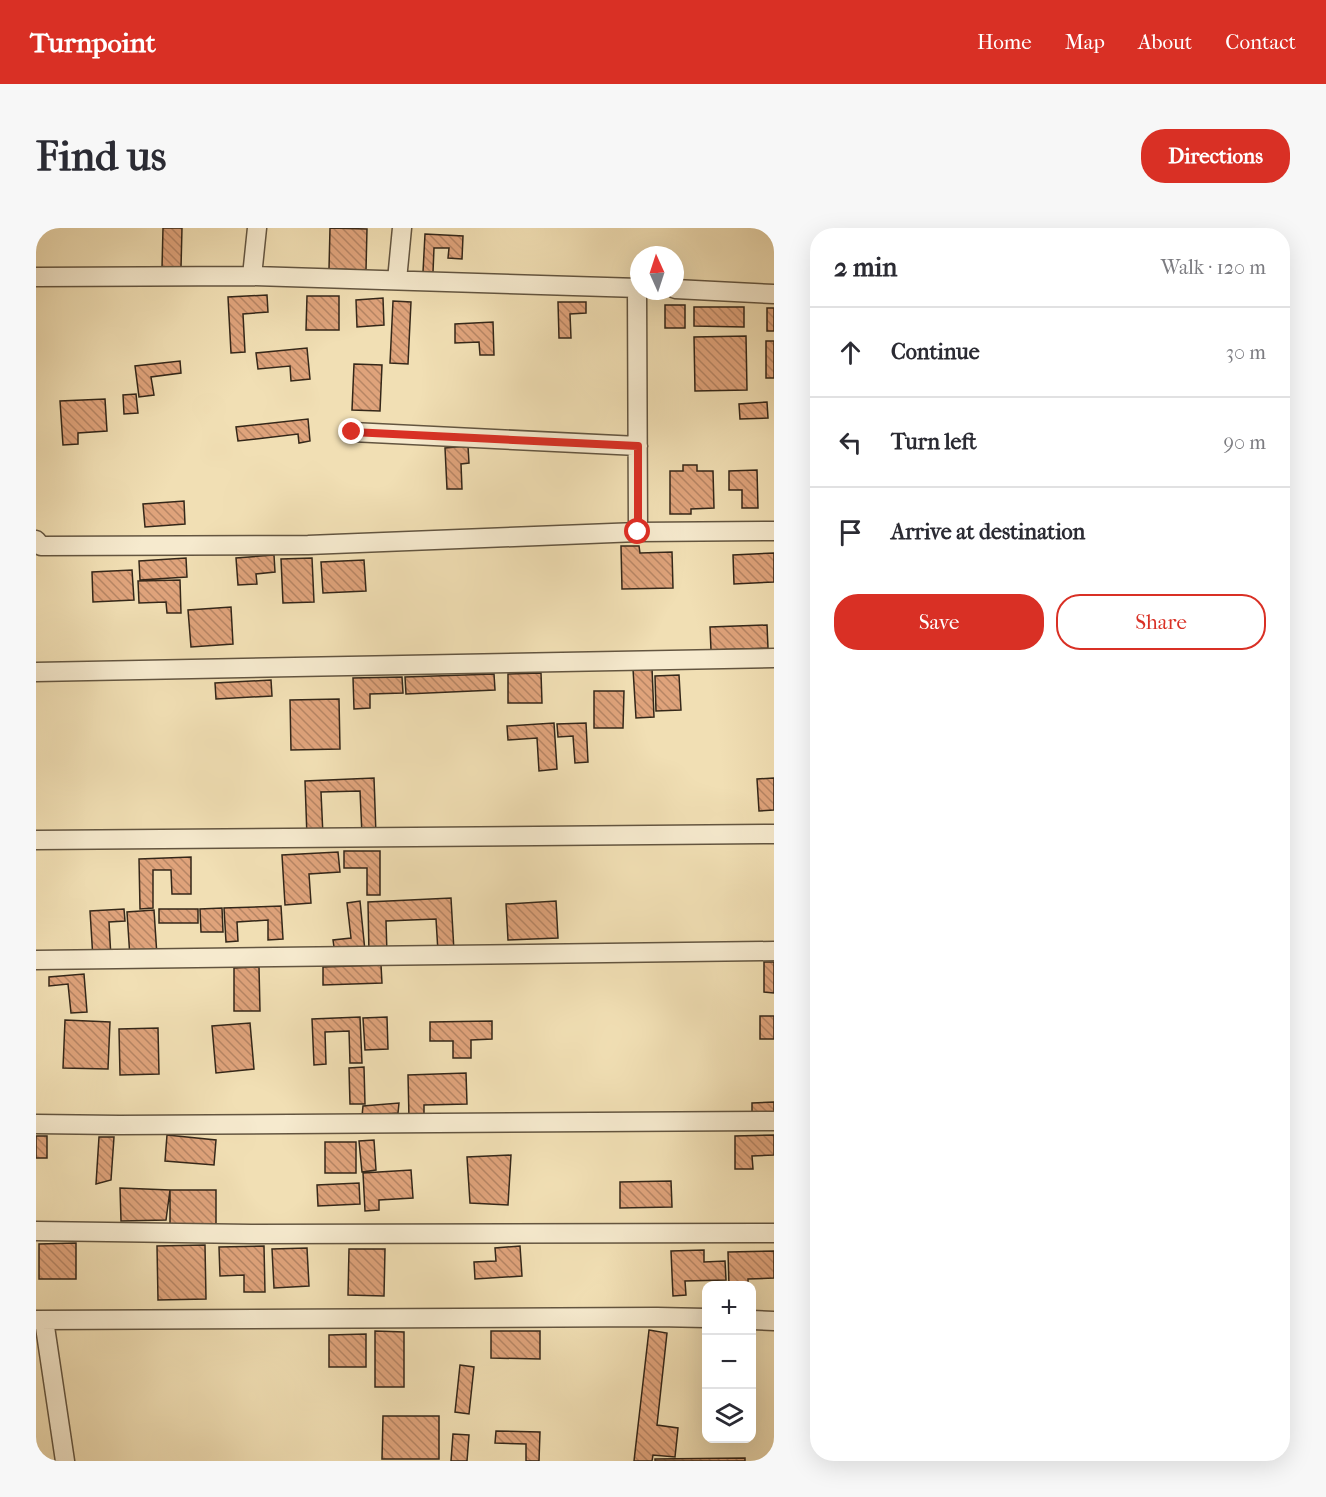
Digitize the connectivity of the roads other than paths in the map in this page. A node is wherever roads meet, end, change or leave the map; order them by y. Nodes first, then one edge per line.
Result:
1 (257, 228) edge
2 (402, 228) edge
3 (252, 276) junction
4 (36, 277) edge
5 (397, 280) junction
6 (630, 288) edge
7 (684, 289) edge
8 (774, 294) edge
9 (638, 300) edge
10 (352, 432) dead end
11 (638, 446) junction
12 (774, 531) edge
13 (638, 532) junction
14 (36, 540) edge
15 (774, 658) edge
16 (36, 672) edge
17 (774, 834) edge
18 (36, 840) edge
19 (774, 951) edge
20 (36, 960) edge
21 (774, 1121) edge
22 (36, 1124) edge
23 (36, 1231) edge
24 (774, 1233) edge
25 (702, 1318) edge
26 (40, 1320) edge
27 (756, 1320) edge
28 (774, 1321) edge
29 (65, 1461) edge

1 - 3 street
2 - 5 street
3 - 4 street
3 - 5 street
5 - 6 street
7 - 8 street
9 - 11 street
10 - 11 street
11 - 13 street
12 - 13 street
13 - 14 street
15 - 16 street
17 - 18 street
19 - 20 street
21 - 22 street
23 - 24 street
25 - 26 street
26 - 29 street
27 - 28 street

